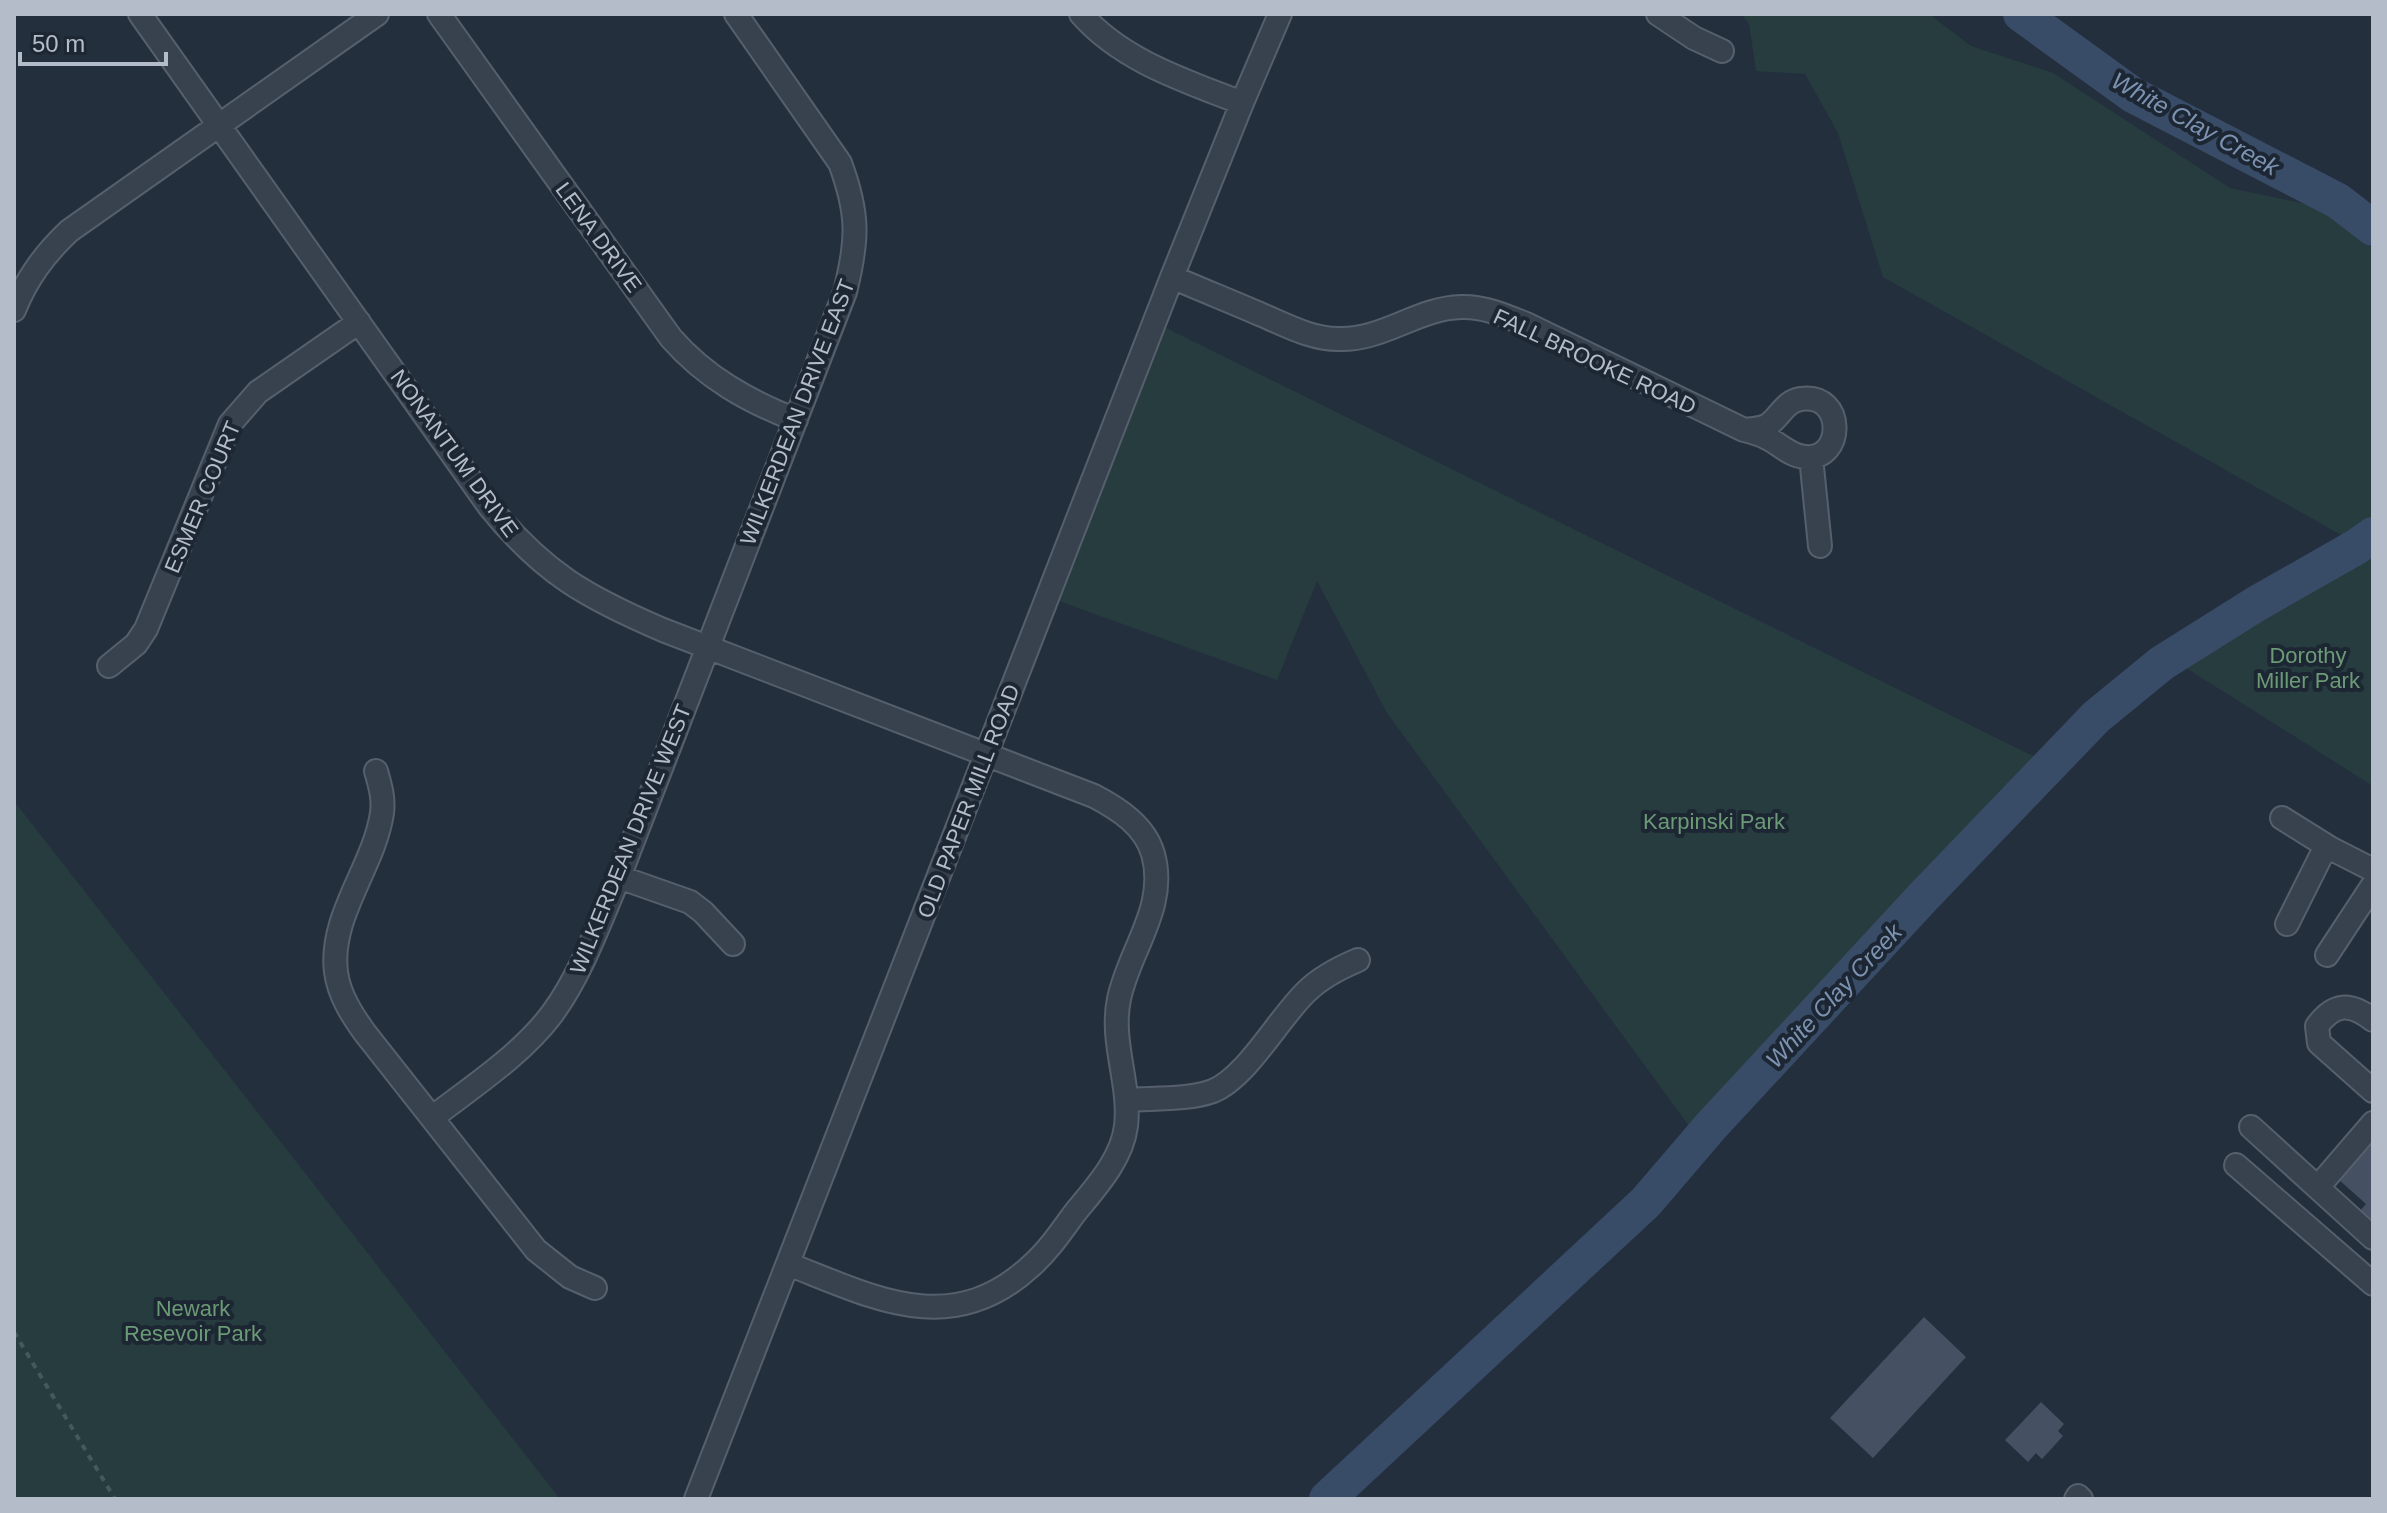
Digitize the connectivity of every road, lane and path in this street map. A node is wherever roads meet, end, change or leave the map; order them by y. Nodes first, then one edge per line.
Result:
1 (140, 14) edge
2 (377, 14) edge
3 (439, 14) edge
4 (736, 14) edge
5 (1081, 14) edge
6 (1280, 14) edge
7 (1658, 14) edge
8 (1722, 51) dead end
9 (1242, 103) junction
10 (219, 125) junction
11 (1172, 277) junction
12 (14, 310) edge
13 (359, 322) junction
14 (796, 420) junction
15 (1744, 430) junction
16 (1811, 457) junction
17 (1820, 546) dead end
18 (707, 647) junction
19 (109, 666) dead end
20 (986, 755) junction
21 (376, 771) dead end
22 (2282, 818) dead end
23 (2330, 848) junction
24 (2373, 870) edge
25 (619, 877) junction
26 (2373, 885) edge
27 (2287, 924) dead end
28 (733, 944) dead end
29 (2327, 955) dead end
30 (1358, 960) dead end
31 (2373, 1020) edge
32 (2373, 1091) edge
33 (1127, 1100) junction
34 (432, 1118) junction
35 (2373, 1123) edge
36 (2251, 1127) dead end
37 (2236, 1165) dead end
38 (2318, 1187) junction
39 (2373, 1238) edge
40 (788, 1264) junction
41 (2373, 1284) edge
42 (595, 1288) dead end
43 (14, 1332) edge
44 (115, 1499) edge
45 (696, 1499) edge

1 - 10 street, NONANTUM DRIVE
2 - 10 street
3 - 14 street, LENA DRIVE
4 - 14 street, WILKERDEAN DRIVE EAST
5 - 9 street
6 - 9 street, OLD PAPER MILL ROAD
7 - 8 street
9 - 11 street, OLD PAPER MILL ROAD
10 - 12 street
10 - 13 street, NONANTUM DRIVE
11 - 15 street, FALL BROOKE ROAD
11 - 20 street, OLD PAPER MILL ROAD
13 - 18 street, NONANTUM DRIVE
13 - 19 street, ESMER COURT
14 - 18 street, WILKERDEAN DRIVE EAST
15 - 16 street, FALL BROOKE ROAD
15 - 16 street
16 - 17 street
18 - 20 street, NONANTUM DRIVE
18 - 25 street, WILKERDEAN DRIVE WEST
20 - 33 street, NONANTUM DRIVE
20 - 40 street, OLD PAPER MILL ROAD
21 - 34 street
22 - 23 street
23 - 24 street
23 - 27 street
25 - 28 street
25 - 34 street, WILKERDEAN DRIVE WEST
26 - 29 street
30 - 33 street
31 - 32 street
33 - 40 street
34 - 42 street
35 - 38 street
36 - 38 street
37 - 41 street
38 - 39 street
40 - 45 street, OLD PAPER MILL ROAD
43 - 44 path

